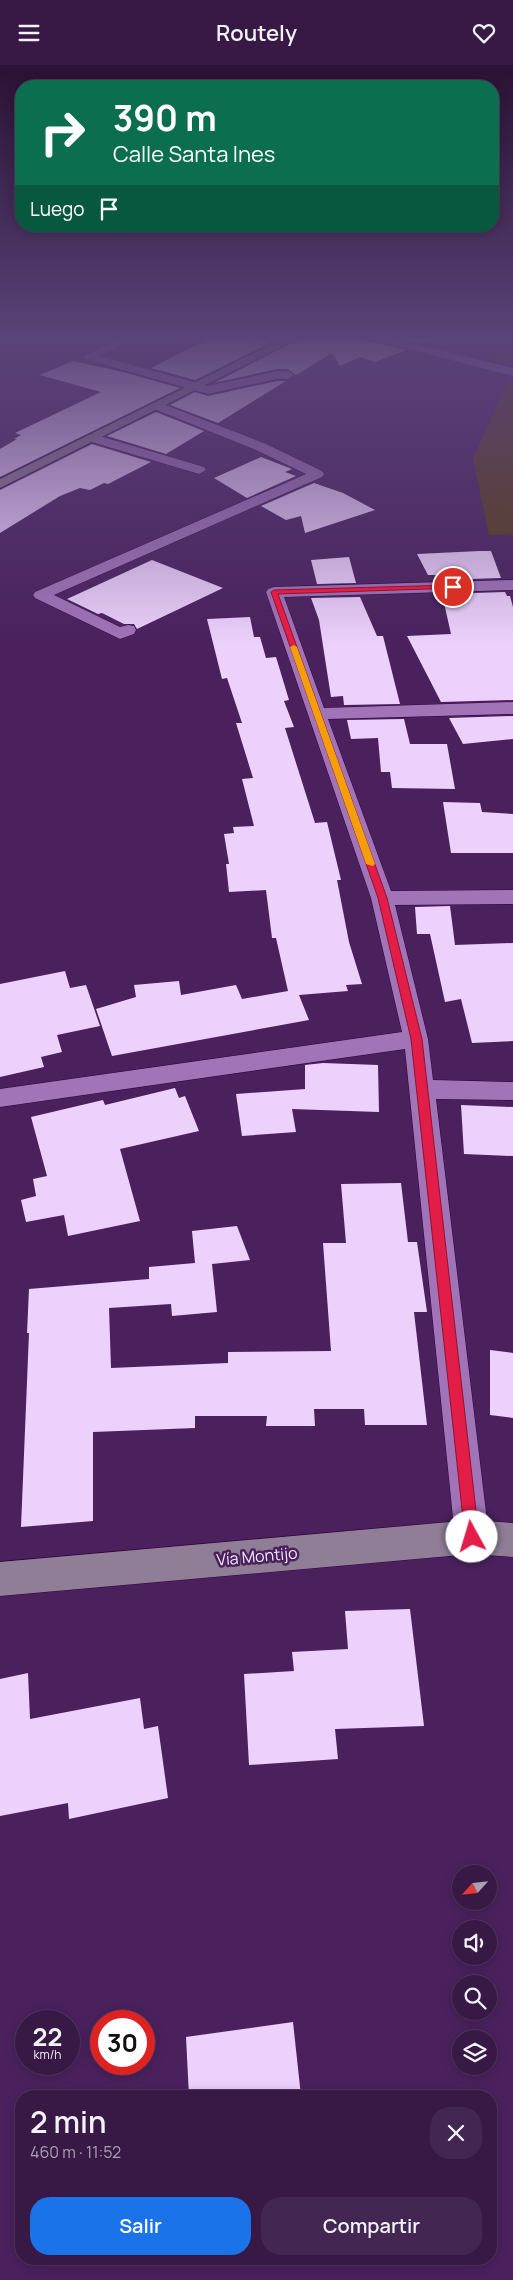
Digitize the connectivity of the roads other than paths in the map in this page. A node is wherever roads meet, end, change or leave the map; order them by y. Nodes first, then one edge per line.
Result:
1 (93, 438) edge
2 (94, 438) edge
3 (239, 438) edge
4 (200, 470) dead end
5 (0, 484) edge
6 (513, 585) edge
7 (128, 630) dead end
8 (513, 708) edge
9 (318, 714) junction
10 (513, 897) edge
11 (382, 898) junction
12 (416, 1039) junction
13 (422, 1089) junction
14 (513, 1091) edge
15 (0, 1098) edge
16 (472, 1537) junction
17 (513, 1540) edge
18 (0, 1579) edge

1 - 5 main road
2 - 4 street
3 - 7 street
6 - 9 street
8 - 9 street
9 - 11 street
10 - 11 street
11 - 12 street
12 - 13 street
12 - 15 street
13 - 14 street
13 - 16 street
16 - 17 main road, Vía Montijo
16 - 18 main road, Vía Montijo

